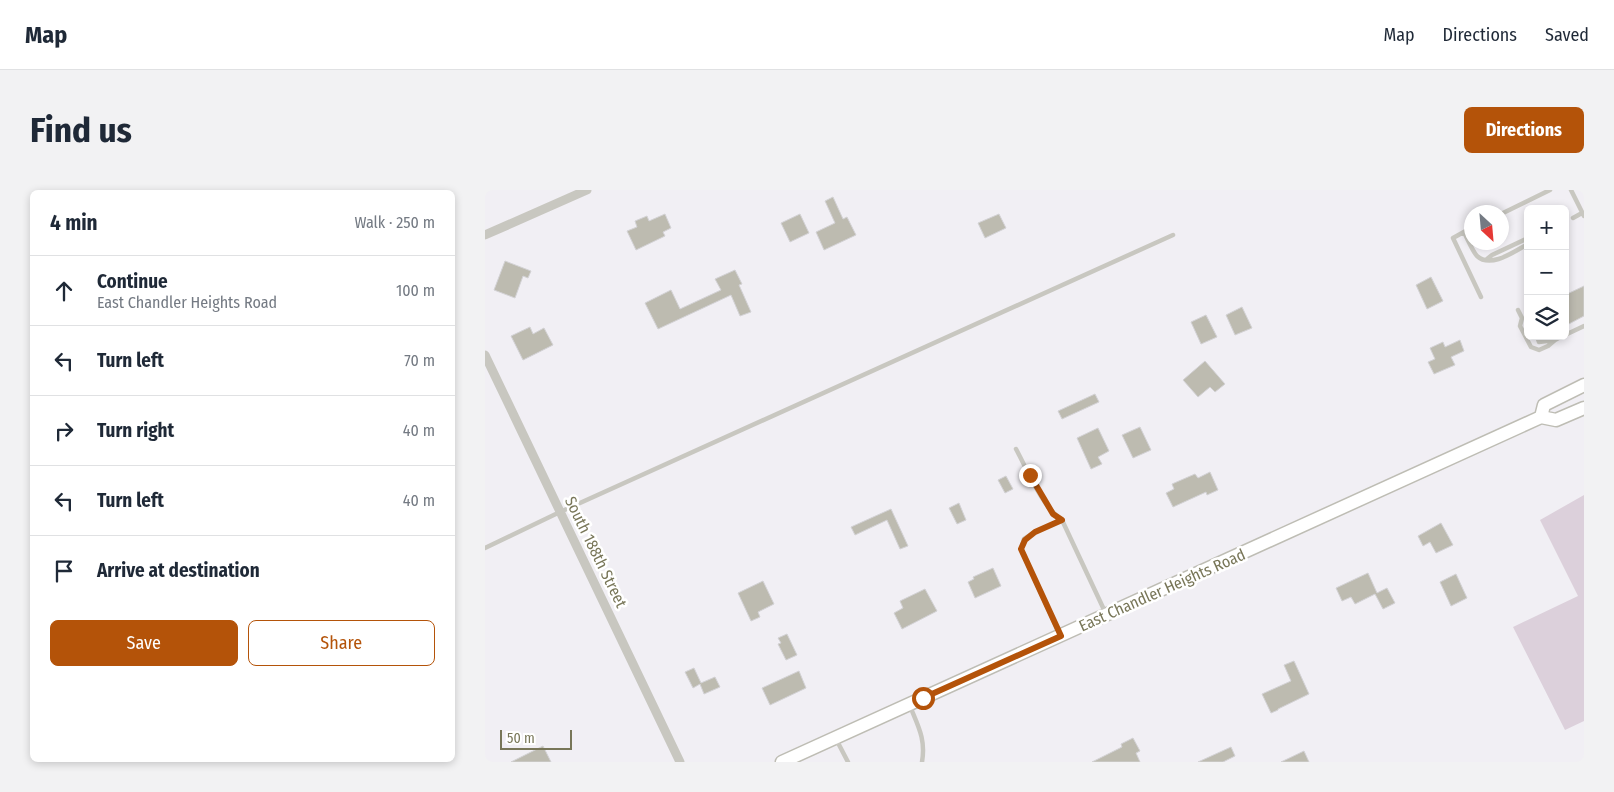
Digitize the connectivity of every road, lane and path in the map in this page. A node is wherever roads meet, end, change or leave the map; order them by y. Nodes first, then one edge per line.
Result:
1 (587, 190) edge
2 (1550, 190) edge
3 (1571, 190) edge
4 (1509, 210) edge
5 (1583, 215) edge
6 (1573, 218) dead end
7 (1464, 232) edge
8 (485, 235) edge
9 (1173, 235) dead end
10 (1524, 240) edge
11 (1524, 246) edge
12 (1474, 250) edge
13 (1486, 260) junction
14 (1481, 297) dead end
15 (1518, 310) dead end
16 (1522, 318) joint
17 (1584, 326) edge
18 (1524, 334) edge
19 (1569, 334) edge
20 (1527, 340) edge
21 (1538, 340) edge
22 (1555, 340) joint
23 (485, 355) edge
24 (1584, 385) edge
25 (1584, 408) edge
26 (1541, 417) junction
27 (1016, 449) dead end
28 (560, 512) junction
29 (1062, 520) junction
30 (485, 548) edge
31 (1106, 615) junction
32 (1061, 636) junction
33 (909, 704) junction
34 (836, 738) junction
35 (680, 762) edge
36 (782, 762) edge
37 (848, 762) edge
38 (922, 762) edge

1 - 8 street
2 - 4 lane
3 - 5 lane
5 - 6 lane
7 - 14 lane
9 - 28 lane
10 - 13 lane
11 - 13 lane
12 - 13 lane
15 - 16 lane
16 - 18 lane
17 - 19 lane
20 - 22 lane
21 - 22 lane
23 - 28 street, South 188th Street
24 - 26 main road, East Chandler Heights Road
25 - 26 main road, East Chandler Heights Road
26 - 31 main road, East Chandler Heights Road
27 - 29 lane
28 - 30 lane
28 - 35 street, South 188th Street
29 - 31 lane
29 - 32 lane
31 - 32 main road, East Chandler Heights Road
32 - 33 main road, East Chandler Heights Road
33 - 34 main road, East Chandler Heights Road
33 - 38 lane
34 - 36 main road, East Chandler Heights Road
34 - 37 lane

